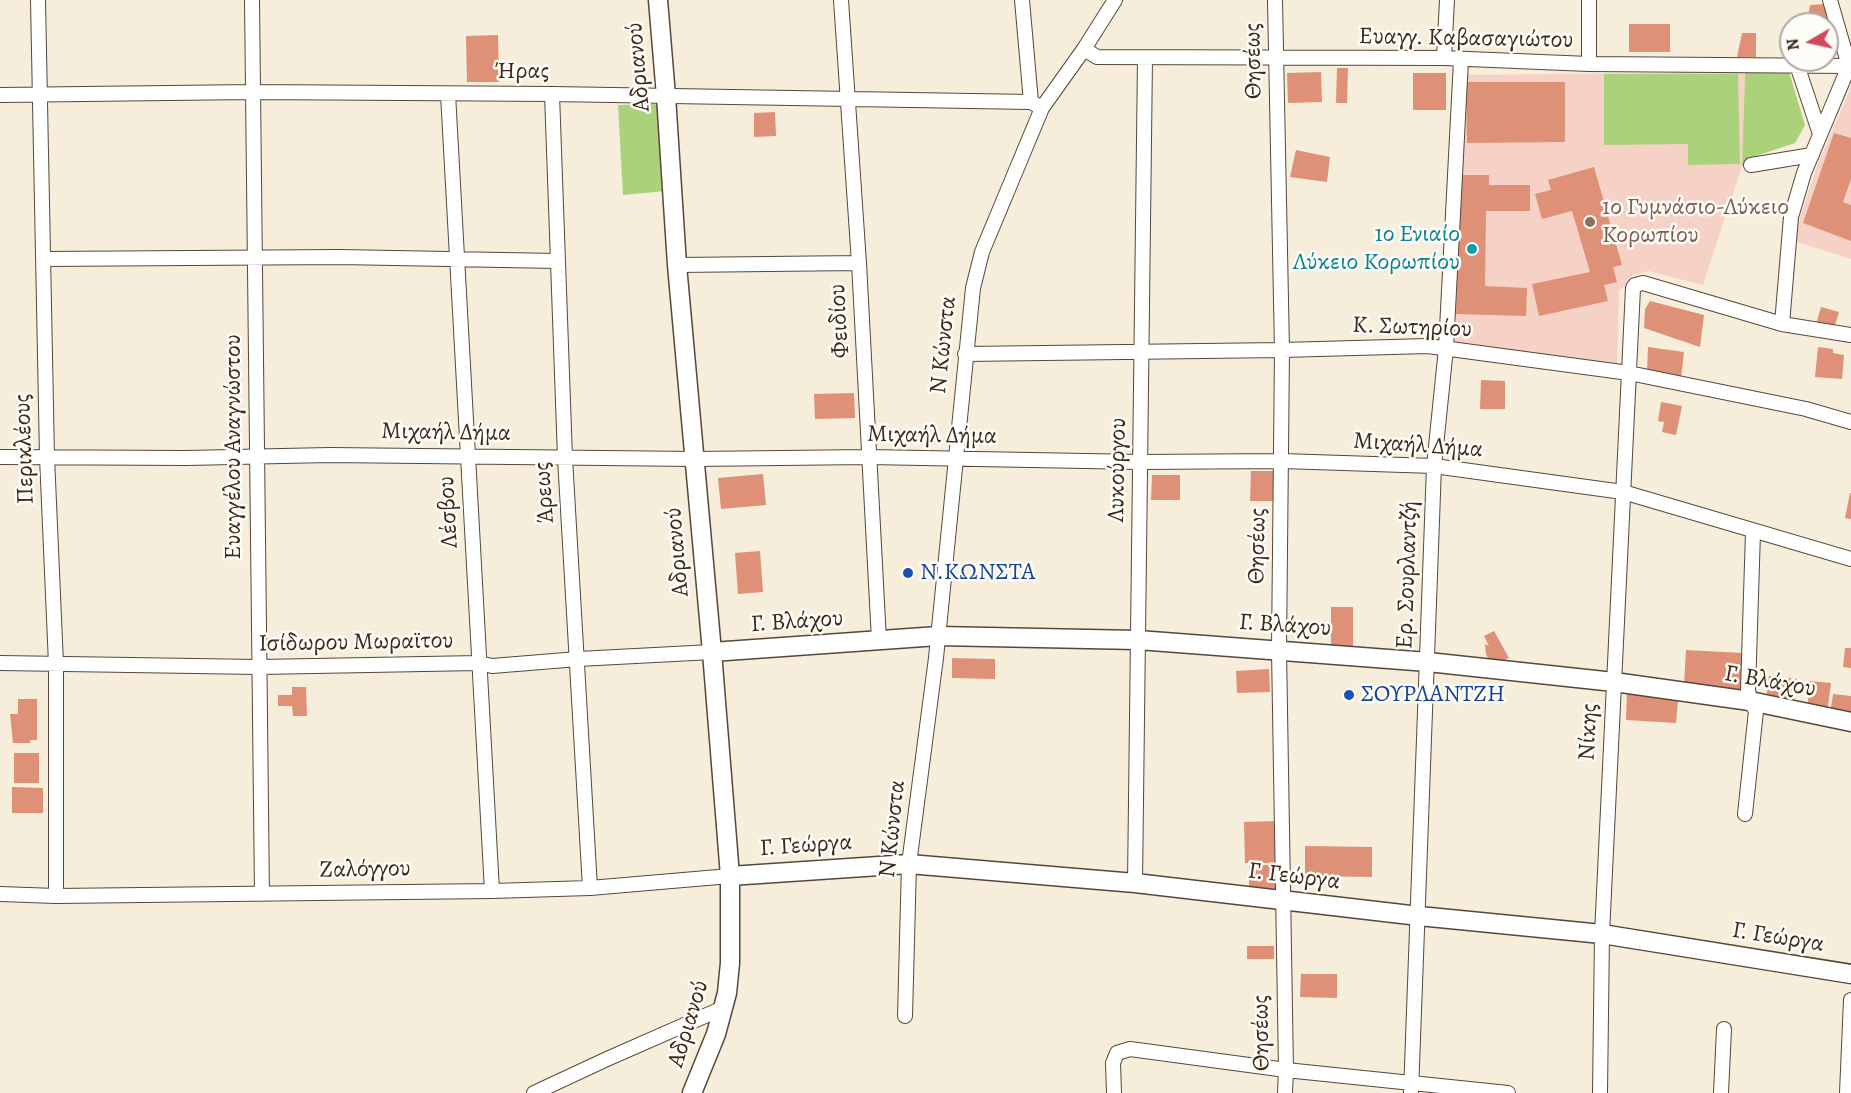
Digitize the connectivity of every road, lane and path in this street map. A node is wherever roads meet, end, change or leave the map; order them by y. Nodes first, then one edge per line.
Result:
1 (38, 0) edge
2 (252, 0) edge
3 (658, 0) edge
4 (841, 0) edge
5 (1022, 0) edge
6 (1115, 0) edge
7 (1275, 0) edge
8 (1447, 0) edge
9 (1589, 0) edge
10 (1830, 0) edge
11 (1084, 49) junction
12 (1145, 58) junction
13 (1276, 58) junction
14 (1444, 58) junction
15 (1461, 60) junction
16 (1589, 64) junction
17 (1779, 65) edge
18 (1839, 66) edge
19 (1849, 66) junction
20 (1799, 72) edge
21 (253, 92) junction
22 (40, 94) junction
23 (448, 94) junction
24 (552, 94) junction
25 (0, 95) edge
26 (666, 96) junction
27 (848, 99) junction
28 (1037, 105) junction
29 (1820, 134) junction
30 (1812, 155) junction
31 (1751, 165) dead end
32 (255, 258) junction
33 (44, 259) junction
34 (457, 260) junction
35 (558, 261) junction
36 (860, 263) junction
37 (677, 265) junction
38 (1782, 324) junction
39 (1851, 335) edge
40 (1446, 348) junction
41 (1282, 350) junction
42 (1142, 352) junction
43 (965, 354) junction
44 (1629, 373) junction
45 (1851, 422) edge
46 (468, 455) junction
47 (257, 456) junction
48 (0, 457) edge
49 (868, 457) junction
50 (47, 458) junction
51 (566, 458) junction
52 (955, 458) junction
53 (694, 459) junction
54 (1282, 461) junction
55 (1140, 462) junction
56 (1434, 466) junction
57 (1623, 492) junction
58 (1753, 532) junction
59 (1851, 559) edge
60 (938, 636) junction
61 (879, 640) junction
62 (1138, 640) junction
63 (1279, 650) junction
64 (712, 652) junction
65 (578, 658) junction
66 (1428, 662) junction
67 (0, 663) edge
68 (479, 663) junction
69 (56, 664) junction
70 (259, 667) junction
71 (1614, 682) junction
72 (1750, 701) junction
73 (1851, 722) edge
74 (1744, 814) dead end
75 (909, 864) junction
76 (730, 876) junction
77 (1135, 883) junction
78 (591, 888) junction
79 (492, 891) junction
80 (0, 894) edge
81 (262, 894) junction
82 (56, 896) junction
83 (1282, 900) junction
84 (1419, 916) junction
85 (1602, 934) junction
86 (1851, 974) edge
87 (1851, 1000) edge
88 (723, 1008) junction
89 (905, 1016) dead end
90 (1724, 1029) dead end
91 (1286, 1070) junction
92 (1412, 1087) edge
93 (534, 1093) edge
94 (692, 1093) edge
95 (1114, 1093) edge
96 (1285, 1093) edge
97 (1508, 1093) edge
98 (1600, 1093) edge
99 (1721, 1093) edge
100 (1847, 1093) edge

1 - 22 street, Περικλέους
2 - 21 street, Ευαγγέλου Αναγνώστου
3 - 26 street, Αδριανού
4 - 27 street, Φειδίου
5 - 28 street
6 - 11 street, Ν Κώνστα
7 - 13 street, Θησέως
8 - 14 street
9 - 16 street
10 - 19 street
11 - 12 street, Ευαγγ. Καβασαγιώτου
11 - 28 street, Ν Κώνστα
12 - 13 street, Ευαγγ. Καβασαγιώτου
12 - 42 street, Λυκούργου
13 - 14 street, Ευαγγ. Καβασαγιώτου
13 - 41 street, Θησέως
14 - 15 street, Ευαγγ. Καβασαγιώτου
15 - 16 street, Ευαγγ. Καβασαγιώτου
15 - 40 street, Ερ. Σουρλαντζή
16 - 17 street, Ευαγγ. Καβασαγιώτου
18 - 19 street, Ευαγγ. Καβασαγιώτου
19 - 29 street
20 - 29 street
21 - 22 street, Ήρας
21 - 23 street, Ήρας
21 - 32 street, Ευαγγέλου Αναγνώστου
22 - 25 street, Ήρας
22 - 33 street, Περικλέους
23 - 24 street, Ήρας
23 - 34 street, Λέσβου
24 - 26 street, Ήρας
24 - 35 street, Άρεως
26 - 27 street, Ήρας
26 - 37 street, Αδριανού
27 - 28 street, Ήρας
27 - 36 street, Φειδίου
28 - 43 street, Ν Κώνστα
29 - 30 street
30 - 31 street
30 - 38 street
32 - 33 street
32 - 34 street
32 - 47 street, Ευαγγέλου Αναγνώστου
33 - 50 street, Περικλέους
34 - 35 street
34 - 46 street, Λέσβου
35 - 51 street, Άρεως
36 - 37 street
36 - 49 street, Φειδίου
37 - 53 street, Αδριανού
38 - 39 street
38 - 44 street, Νίκης
40 - 41 street, Κ. Σωτηρίου
40 - 44 street, Κ. Σωτηρίου
40 - 56 street, Ερ. Σουρλαντζή
41 - 42 street, Κ. Σωτηρίου
41 - 54 street, Θησέως
42 - 43 street, Κ. Σωτηρίου
42 - 55 street, Λυκούργου
43 - 52 street, Ν Κώνστα
44 - 45 street, Κ. Σωτηρίου
44 - 57 street, Νίκης
46 - 47 street, Μιχαήλ Δήμα
46 - 51 street, Μιχαήλ Δήμα
46 - 68 street, Λέσβου
47 - 50 street, Μιχαήλ Δήμα
47 - 70 street, Ευαγγέλου Αναγνώστου
48 - 50 street, Μιχαήλ Δήμα
49 - 52 street, Μιχαήλ Δήμα
49 - 53 street, Μιχαήλ Δήμα
49 - 61 street, Φειδίου
50 - 69 street, Περικλέους
51 - 53 street, Μιχαήλ Δήμα
51 - 65 street, Άρεως
52 - 55 street, Μιχαήλ Δήμα
52 - 60 street, Ν Κώνστα
53 - 64 street, Αδριανού
54 - 55 street, Μιχαήλ Δήμα
54 - 56 street, Μιχαήλ Δήμα
54 - 63 street, Θησέως
55 - 62 street, Λυκούργου
56 - 57 street, Μιχαήλ Δήμα
56 - 66 street, Ερ. Σουρλαντζή
57 - 58 street, Μιχαήλ Δήμα
57 - 71 street, Νίκης
58 - 59 street, Μιχαήλ Δήμα
58 - 72 street
60 - 61 street, Γ. Βλάχου
60 - 62 street, Γ. Βλάχου
60 - 75 street, Ν Κώνστα
61 - 64 street, Γ. Βλάχου
62 - 63 street, Γ. Βλάχου
62 - 77 street, Λυκούργου
63 - 66 street, Γ. Βλάχου
63 - 83 street, Θησέως
64 - 65 street, Ισίδωρου Μωραϊτου
64 - 76 street, Αδριανού
65 - 68 street, Ισίδωρου Μωραϊτου
65 - 78 street, Άρεως
66 - 71 street, Γ. Βλάχου
66 - 84 street, Ερ. Σουρλαντζή
67 - 69 street, Ισίδωρου Μωραϊτου
68 - 70 street, Ισίδωρου Μωραϊτου
68 - 79 street, Λέσβου
69 - 70 street, Ισίδωρου Μωραϊτου
69 - 82 street, Περικλέους
70 - 81 street, Ευαγγέλου Αναγνώστου
71 - 72 street, Γ. Βλάχου
71 - 85 street, Νίκης
72 - 73 street, Γ. Βλάχου
72 - 74 street
75 - 76 street, Γ. Γεώργα
75 - 77 street, Γ. Γεώργα
75 - 89 street, Ν Κώνστα
76 - 78 street, Ζαλόγγου
76 - 88 street, Αδριανού
77 - 83 street, Γ. Γεώργα
78 - 79 street, Ζαλόγγου
79 - 81 street, Ζαλόγγου
80 - 82 street, Ζαλόγγου
81 - 82 street, Ζαλόγγου
83 - 84 street, Γ. Γεώργα
83 - 91 street, Θησέως
84 - 85 street, Γ. Γεώργα
84 - 92 street, Ερ. Σουρλαντζή
85 - 86 street, Γ. Γεώργα
85 - 98 street, Νίκης
87 - 100 street
88 - 93 street
88 - 94 street, Αδριανού
90 - 99 street
91 - 92 street
91 - 95 street
91 - 96 street, Θησέως
92 - 97 street

